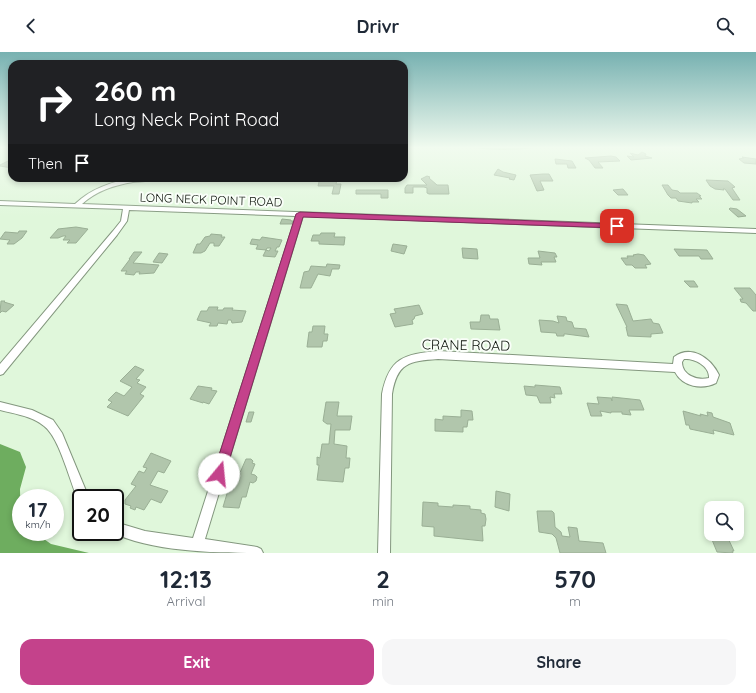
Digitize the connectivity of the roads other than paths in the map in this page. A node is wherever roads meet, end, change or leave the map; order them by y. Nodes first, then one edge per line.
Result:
1 (122, 182) edge
2 (0, 203) edge
3 (76, 206) junction
4 (126, 208) junction
5 (300, 214) junction
6 (755, 233) edge
7 (678, 368) dead end
8 (0, 371) edge
9 (0, 406) edge
10 (80, 489) edge
11 (124, 531) edge
12 (197, 544) junction
13 (257, 553) edge
14 (384, 553) edge

1 - 3 street
2 - 3 street, LONG NECK POINT ROAD
3 - 4 street, LONG NECK POINT ROAD
4 - 5 street, LONG NECK POINT ROAD
4 - 8 street
5 - 6 street, LONG NECK POINT ROAD
5 - 12 street
7 - 14 street, CRANE ROAD
9 - 10 street
11 - 12 street
12 - 13 street

